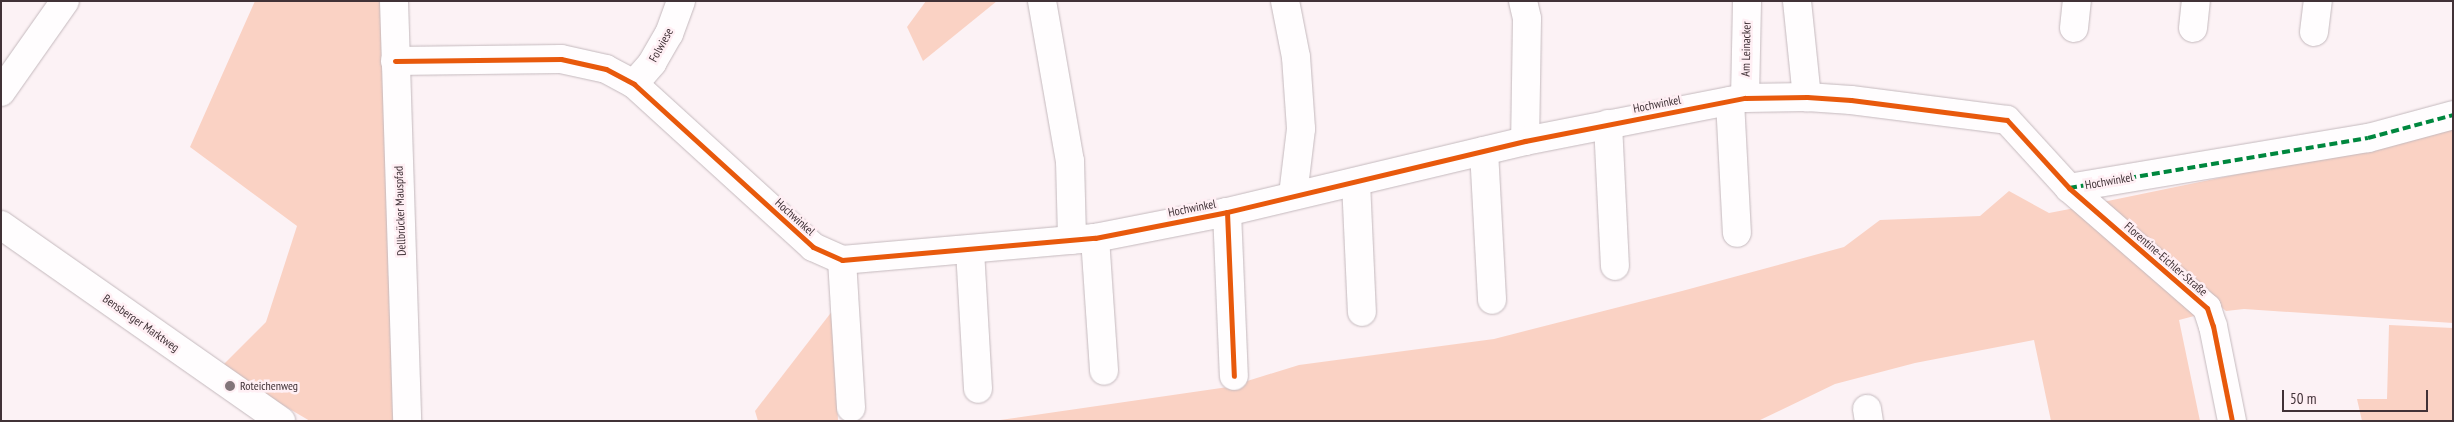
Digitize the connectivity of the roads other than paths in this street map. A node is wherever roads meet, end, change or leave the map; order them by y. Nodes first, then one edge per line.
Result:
1 (65, 1) edge
2 (394, 1) edge
3 (681, 1) edge
4 (1042, 1) edge
5 (1284, 1) edge
6 (1523, 1) edge
7 (1747, 1) edge
8 (1797, 1) edge
9 (2077, 1) edge
10 (2196, 1) edge
11 (2318, 1) edge
12 (2074, 28) dead end
13 (2193, 28) dead end
14 (2314, 32) dead end
15 (395, 61) junction
16 (634, 84) junction
17 (1, 92) edge
18 (1808, 97) junction
19 (1738, 99) junction
20 (2453, 116) edge
21 (1608, 124) junction
22 (1525, 141) junction
23 (1484, 152) junction
24 (1356, 182) junction
25 (2069, 188) junction
26 (1293, 195) junction
27 (1227, 212) junction
28 (1, 225) edge
29 (1737, 233) dead end
30 (1084, 239) junction
31 (970, 250) junction
32 (842, 260) junction
33 (1615, 266) dead end
34 (1492, 300) dead end
35 (1362, 312) dead end
36 (1104, 371) dead end
37 (1234, 376) dead end
38 (978, 389) dead end
39 (851, 408) dead end
40 (281, 421) edge
41 (407, 421) edge
42 (2232, 421) edge

1 - 17 street
2 - 15 street, Dellbrücker Mauspfad
3 - 16 street, Folwiese
4 - 30 street
5 - 26 street
6 - 22 street
7 - 19 street, Am Leinacker
8 - 18 street
9 - 12 street
10 - 13 street
11 - 14 street
15 - 16 street, Hochwinkel
15 - 41 street, Dellbrücker Mauspfad
16 - 32 street, Hochwinkel
18 - 19 street, Hochwinkel
18 - 25 street, Hochwinkel
19 - 21 street, Hochwinkel
19 - 29 street
20 - 25 street, Hochwinkel
21 - 22 street, Hochwinkel
21 - 33 street
22 - 23 street, Hochwinkel
23 - 24 street, Hochwinkel
23 - 34 street
24 - 26 street, Hochwinkel
24 - 35 street
25 - 42 street, Florentine-Eichler-Straße
26 - 27 street, Hochwinkel
27 - 30 street, Hochwinkel
27 - 37 street, Hochwinkel
28 - 40 street, Bensberger Marktweg
30 - 31 street, Hochwinkel
30 - 36 street
31 - 32 street, Hochwinkel
31 - 38 street
32 - 39 street

